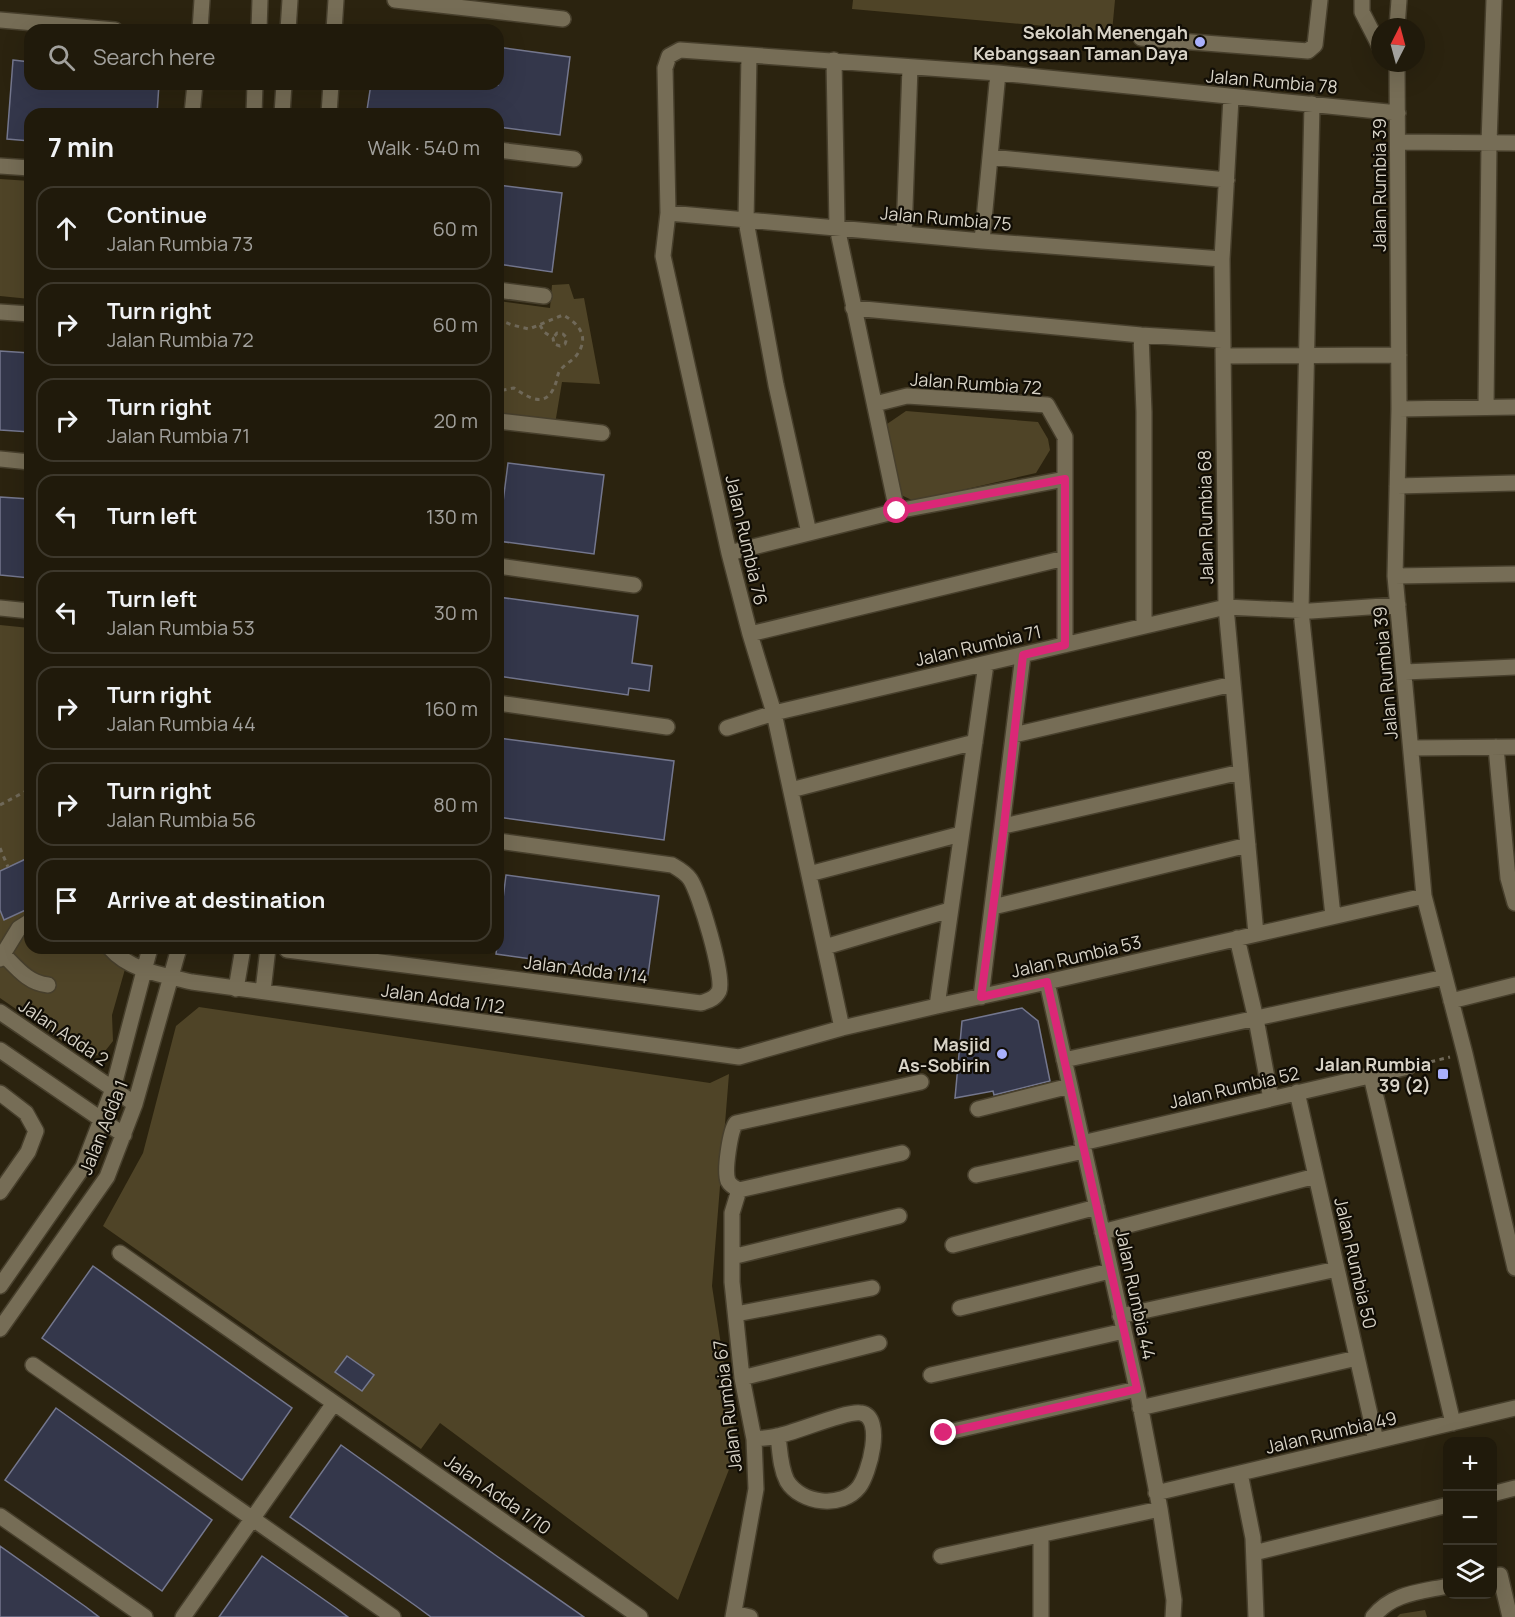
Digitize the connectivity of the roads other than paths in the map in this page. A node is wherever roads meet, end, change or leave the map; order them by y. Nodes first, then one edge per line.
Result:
1 (202, 0) edge
2 (260, 0) edge
3 (290, 0) edge
4 (336, 0) edge
5 (395, 0) edge
6 (1320, 0) edge
7 (1362, 0) edge
8 (1399, 0) edge
9 (1494, 0) edge
10 (1398, 18) edge
11 (563, 19) dead end
12 (0, 20) edge
13 (46, 24) edge
14 (200, 24) edge
15 (259, 24) edge
16 (288, 24) edge
17 (334, 24) edge
18 (1371, 30) edge
19 (1141, 38) dead end
20 (749, 55) junction
21 (669, 56) joint
22 (834, 60) junction
23 (910, 67) junction
24 (1394, 72) edge
25 (998, 73) junction
26 (194, 90) edge
27 (255, 90) edge
28 (284, 90) edge
29 (331, 90) edge
30 (1231, 98) junction
31 (1312, 104) junction
32 (193, 108) edge
33 (254, 108) edge
34 (282, 108) edge
35 (330, 108) edge
36 (1398, 113) junction
37 (1398, 142) junction
38 (1489, 143) junction
39 (1515, 143) edge
40 (504, 151) edge
41 (990, 157) junction
42 (574, 159) dead end
43 (0, 166) edge
44 (24, 168) edge
45 (1227, 180) junction
46 (668, 213) junction
47 (747, 221) junction
48 (837, 227) junction
49 (904, 234) junction
50 (982, 242) junction
51 (1222, 259) junction
52 (504, 291) edge
53 (544, 296) dead end
54 (853, 308) junction
55 (0, 312) edge
56 (24, 314) edge
57 (1141, 335) junction
58 (1222, 340) junction
59 (1305, 355) junction
60 (1399, 355) junction
61 (1222, 356) junction
62 (875, 404) junction
63 (1486, 407) junction
64 (1515, 407) edge
65 (1399, 409) junction
66 (504, 422) edge
67 (602, 433) dead end
68 (0, 459) edge
69 (24, 461) edge
70 (1065, 479) junction
71 (1515, 483) edge
72 (1397, 486) junction
73 (897, 511) junction
74 (809, 533) junction
75 (729, 553) junction
76 (1065, 558) junction
77 (504, 567) edge
78 (1515, 574) edge
79 (1395, 576) junction
80 (634, 585) dead end
81 (1398, 605) junction
82 (1226, 607) junction
83 (0, 608) edge
84 (24, 610) edge
85 (1301, 611) junction
86 (1144, 626) junction
87 (750, 634) junction
88 (1065, 645) junction
89 (1023, 655) junction
90 (986, 663) junction
91 (1515, 667) edge
92 (1405, 672) junction
93 (1233, 684) junction
94 (504, 704) edge
95 (774, 713) junction
96 (667, 727) dead end
97 (727, 729) dead end
98 (1014, 735) junction
99 (975, 742) junction
100 (1496, 747) junction
101 (1515, 747) edge
102 (1412, 748) junction
103 (1241, 772) junction
104 (791, 789) junction
105 (1509, 820) edge
106 (1004, 826) junction
107 (962, 834) junction
108 (504, 842) edge
109 (1248, 845) junction
110 (809, 874) junction
111 (1424, 896) junction
112 (1515, 903) edge
113 (993, 907) junction
114 (950, 910) junction
115 (1334, 916) junction
116 (24, 925) edge
117 (1256, 934) junction
118 (1237, 938) junction
119 (825, 947) junction
120 (115, 954) edge
121 (148, 954) edge
122 (177, 954) edge
123 (242, 954) edge
124 (267, 954) edge
125 (318, 954) edge
126 (2, 956) edge
127 (144, 970) junction
128 (171, 977) junction
129 (1445, 977) junction
130 (1047, 982) junction
131 (48, 985) dead end
132 (1515, 985) edge
133 (236, 989) junction
134 (263, 991) junction
135 (981, 997) junction
136 (1451, 1001) junction
137 (937, 1006) junction
138 (0, 1012) edge
139 (1256, 1019) junction
140 (842, 1028) junction
141 (0, 1050) edge
142 (739, 1058) joint
143 (1064, 1060) junction
144 (1408, 1067) road end
145 (1371, 1076) junction
146 (921, 1082) dead end
147 (1070, 1086) junction
148 (113, 1089) junction
149 (1298, 1092) junction
150 (0, 1093) edge
151 (1271, 1099) junction
152 (135, 1104) junction
153 (978, 1109) dead end
154 (101, 1121) junction
155 (124, 1135) junction
156 (1083, 1147) junction
157 (902, 1153) dead end
158 (976, 1175) dead end
159 (1316, 1176) junction
160 (739, 1190) junction
161 (0, 1192) edge
162 (1097, 1207) junction
163 (898, 1216) dead end
164 (1102, 1232) junction
165 (953, 1245) dead end
166 (120, 1253) dead end
167 (732, 1257) junction
168 (1515, 1265) edge
169 (1337, 1269) junction
170 (1110, 1271) junction
171 (0, 1286) edge
172 (872, 1288) dead end
173 (960, 1308) dead end
174 (736, 1314) junction
175 (1122, 1324) junction
176 (0, 1329) edge
177 (879, 1343) dead end
178 (1357, 1358) junction
179 (33, 1365) dead end
180 (931, 1375) dead end
181 (742, 1378) junction
182 (1137, 1389) junction
183 (334, 1403) junction
184 (1140, 1408) junction
185 (1515, 1408) edge
186 (1453, 1423) junction
187 (944, 1433) dead end
188 (778, 1436) junction
189 (754, 1439) junction
190 (1376, 1441) junction
191 (1240, 1473) junction
192 (1515, 1488) edge
193 (1156, 1493) junction
194 (1497, 1493) edge
195 (1443, 1506) edge
196 (1160, 1509) junction
197 (0, 1516) edge
198 (252, 1519) junction
199 (1041, 1535) junction
200 (1254, 1553) junction
201 (941, 1556) dead end
202 (1503, 1575) edge
203 (1443, 1587) edge
204 (733, 1615) edge
205 (145, 1617) edge
206 (183, 1617) edge
207 (393, 1617) edge
208 (640, 1617) edge
209 (750, 1617) edge
210 (1041, 1617) edge
211 (1173, 1617) edge
212 (1256, 1617) edge
213 (1373, 1617) edge
214 (1510, 1617) edge

1 - 14 street
2 - 15 street
3 - 16 street
4 - 17 street
5 - 11 street
6 - 19 street
7 - 18 street
8 - 10 street
9 - 38 street
12 - 13 street
20 - 21 street, Jalan Rumbia 78
20 - 22 street, Jalan Rumbia 78
20 - 47 street
21 - 46 street, Jalan Rumbia 76
22 - 23 street, Jalan Rumbia 78
22 - 48 street
23 - 25 street, Jalan Rumbia 78
23 - 49 street
24 - 36 street, Jalan Rumbia 39
25 - 30 street, Jalan Rumbia 78
25 - 41 street
26 - 32 street
27 - 33 street
28 - 34 street
29 - 35 street
30 - 31 street, Jalan Rumbia 78
30 - 45 street, Jalan Rumbia 68
31 - 36 street, Jalan Rumbia 78
31 - 59 street
36 - 37 street, Jalan Rumbia 39
37 - 38 street
37 - 60 street, Jalan Rumbia 39
38 - 39 street
38 - 63 street
40 - 42 street
41 - 45 street
41 - 50 street
43 - 44 street
45 - 51 street, Jalan Rumbia 68
46 - 47 street, Jalan Rumbia 75
46 - 75 street, Jalan Rumbia 76
47 - 48 street, Jalan Rumbia 75
47 - 74 street
48 - 49 street, Jalan Rumbia 75
48 - 54 street
49 - 50 street, Jalan Rumbia 75
50 - 51 street, Jalan Rumbia 75
51 - 58 street, Jalan Rumbia 68
52 - 53 street
54 - 57 street
54 - 62 street
55 - 56 street
57 - 58 street
57 - 86 street
58 - 61 street, Jalan Rumbia 68
59 - 60 street
59 - 61 street
59 - 85 street
60 - 65 street, Jalan Rumbia 39
61 - 82 street, Jalan Rumbia 68
62 - 70 street, Jalan Rumbia 72
62 - 73 street
63 - 64 street
63 - 65 street
65 - 72 street, Jalan Rumbia 39
66 - 67 street
68 - 69 street
70 - 73 street
70 - 76 street, Jalan Rumbia 72
71 - 72 street
72 - 79 street, Jalan Rumbia 39
73 - 74 street
74 - 75 street
75 - 87 street, Jalan Rumbia 76
76 - 87 street
76 - 88 street, Jalan Rumbia 72
77 - 80 street
78 - 79 street
79 - 81 street, Jalan Rumbia 39
81 - 85 street, Jalan Rumbia 71
81 - 92 street, Jalan Rumbia 39
82 - 85 street, Jalan Rumbia 71
82 - 86 street, Jalan Rumbia 71
82 - 93 street, Jalan Rumbia 68
83 - 84 street
85 - 115 street
86 - 88 street, Jalan Rumbia 71
87 - 95 street, Jalan Rumbia 76
88 - 89 street, Jalan Rumbia 71
89 - 90 street, Jalan Rumbia 71
89 - 98 street
90 - 95 street, Jalan Rumbia 71
90 - 99 street
91 - 92 street
92 - 102 street, Jalan Rumbia 39
93 - 98 street
93 - 103 street, Jalan Rumbia 68
94 - 96 street
95 - 97 street, Jalan Rumbia 71
95 - 104 street, Jalan Rumbia 76
98 - 106 street
99 - 104 street
99 - 107 street
100 - 101 street
100 - 102 street
100 - 105 street
102 - 111 street, Jalan Rumbia 39
103 - 106 street
103 - 109 street, Jalan Rumbia 68
104 - 110 street, Jalan Rumbia 76
105 - 112 street
106 - 113 street
107 - 110 street
107 - 114 street
108 - 125 street, Jalan Adda 1/14
109 - 113 street
109 - 117 street, Jalan Rumbia 68
110 - 119 street, Jalan Rumbia 76
111 - 115 street, Jalan Rumbia 53
111 - 129 street, Jalan Rumbia 39
113 - 135 street
114 - 119 street
114 - 137 street
115 - 117 street, Jalan Rumbia 53
116 - 126 street
117 - 118 street, Jalan Rumbia 53
118 - 130 street, Jalan Rumbia 53
118 - 139 street
119 - 140 street, Jalan Rumbia 76
120 - 127 street, Jalan Adda 1/12
121 - 127 street, Jalan Adda 1
122 - 128 street, Jalan Adda 1
123 - 133 street
124 - 134 street
126 - 131 street
127 - 128 street, Jalan Adda 1/12
127 - 148 street, Jalan Adda 1
128 - 133 street, Jalan Adda 1/12
128 - 152 street, Jalan Adda 1
129 - 136 street, Jalan Rumbia 39
129 - 139 street
130 - 135 street, Jalan Rumbia 53
130 - 143 street, Jalan Rumbia 44
132 - 136 street
133 - 134 street, Jalan Adda 1/12
134 - 142 street, Jalan Adda 1/12
135 - 137 street, Jalan Rumbia 53
136 - 168 street, Jalan Rumbia 39
137 - 140 street, Jalan Rumbia 53
138 - 148 street, Jalan Adda 2
139 - 143 street
139 - 151 street
140 - 142 street, Jalan Rumbia 53
141 - 154 street
143 - 147 street, Jalan Rumbia 44
144 - 145 street, Jalan Rumbia 52
145 - 149 street, Jalan Rumbia 52
145 - 186 street
146 - 160 street
147 - 153 street
147 - 156 street, Jalan Rumbia 44
148 - 152 street, Jalan Adda 2
148 - 154 street, Jalan Adda 1
149 - 151 street, Jalan Rumbia 52
149 - 159 street, Jalan Rumbia 50
150 - 161 street
151 - 156 street, Jalan Rumbia 52
152 - 155 street, Jalan Adda 1
154 - 155 street
154 - 171 street, Jalan Adda 1
155 - 176 street, Jalan Adda 1
156 - 158 street, Jalan Rumbia 52
156 - 162 street, Jalan Rumbia 44
157 - 160 street
159 - 164 street
159 - 169 street, Jalan Rumbia 50
160 - 167 street, Jalan Rumbia 67
162 - 164 street, Jalan Rumbia 44
162 - 165 street
163 - 167 street
164 - 170 street, Jalan Rumbia 44
166 - 183 street, Jalan Adda 1/10
167 - 174 street, Jalan Rumbia 67
169 - 175 street
169 - 178 street, Jalan Rumbia 50
170 - 173 street
170 - 175 street, Jalan Rumbia 44
172 - 174 street
174 - 181 street, Jalan Rumbia 67
175 - 180 street
175 - 182 street, Jalan Rumbia 44
177 - 181 street
178 - 184 street
178 - 190 street, Jalan Rumbia 50
179 - 198 street
181 - 189 street, Jalan Rumbia 67
182 - 184 street, Jalan Rumbia 44
182 - 187 street
183 - 198 street
183 - 208 street, Jalan Adda 1/10
184 - 193 street, Jalan Rumbia 44
185 - 186 street, Jalan Rumbia 49
186 - 190 street, Jalan Rumbia 49
188 - 188 street
188 - 189 street
189 - 204 street, Jalan Rumbia 67
190 - 191 street, Jalan Rumbia 49
191 - 193 street, Jalan Rumbia 49
191 - 200 street
192 - 194 street
193 - 196 street, Jalan Rumbia 44
195 - 200 street
196 - 199 street
196 - 211 street, Jalan Rumbia 44
197 - 205 street
198 - 206 street
198 - 207 street
199 - 201 street
199 - 210 street
200 - 212 street
202 - 214 street
203 - 213 street
204 - 209 street

